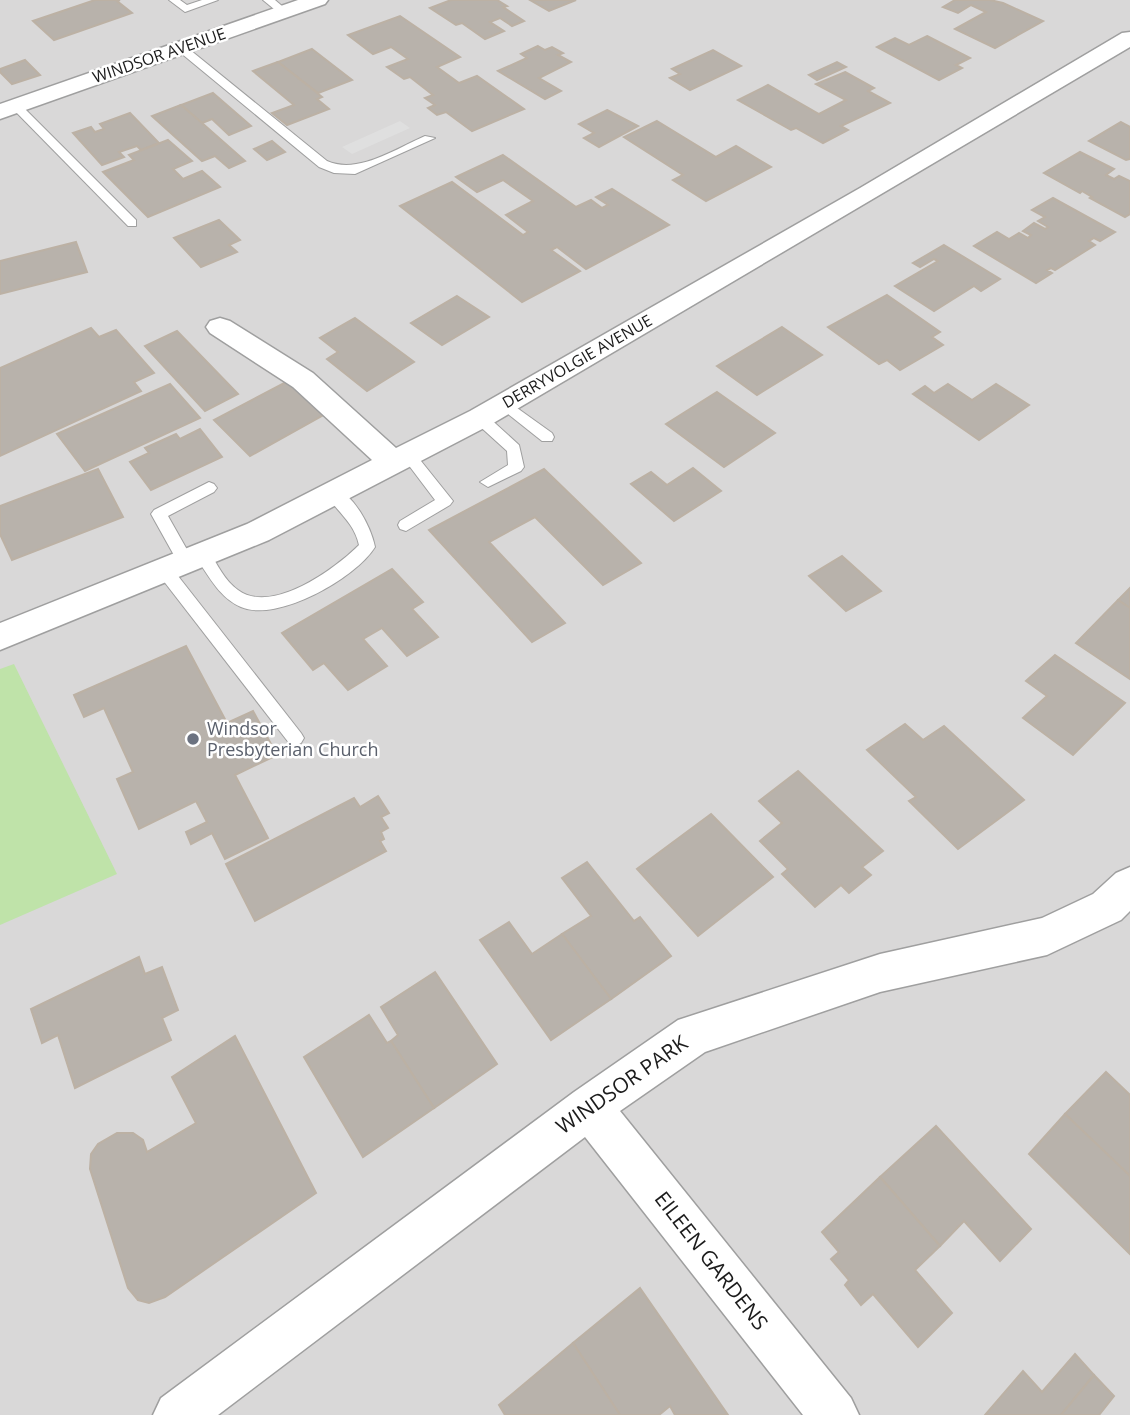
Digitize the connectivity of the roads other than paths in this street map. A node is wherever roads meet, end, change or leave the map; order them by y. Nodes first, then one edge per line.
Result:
1 (174, 0) edge
2 (213, 0) edge
3 (318, 0) edge
4 (276, 6) edge
5 (1130, 38) edge
6 (180, 47) junction
7 (8, 109) edge
8 (429, 138) dead end
9 (132, 223) dead end
10 (220, 327) dead end
11 (503, 403) junction
12 (480, 418) junction
13 (547, 437) dead end
14 (401, 459) junction
15 (488, 482) dead end
16 (209, 488) dead end
17 (333, 494) junction
18 (406, 525) dead end
19 (185, 563) junction
20 (0, 637) edge
21 (295, 738) dead end
22 (1130, 885) edge
23 (589, 1107) junction
24 (178, 1415) edge
25 (834, 1415) edge

1 - 2 lane
3 - 4 street, WINDSOR AVENUE
4 - 6 street, WINDSOR AVENUE
5 - 11 street, DERRYVOLGIE AVENUE
6 - 7 street, WINDSOR AVENUE
6 - 8 lane
7 - 9 lane
10 - 14 street
11 - 12 street, DERRYVOLGIE AVENUE
11 - 13 lane
12 - 14 street, DERRYVOLGIE AVENUE
12 - 15 lane
14 - 17 street, DERRYVOLGIE AVENUE
14 - 18 lane
16 - 19 lane
17 - 19 street, DERRYVOLGIE AVENUE
17 - 19 lane
19 - 20 street, DERRYVOLGIE AVENUE
19 - 21 lane
22 - 23 street, WINDSOR PARK
23 - 24 street, WINDSOR PARK
23 - 25 street, EILEEN GARDENS

